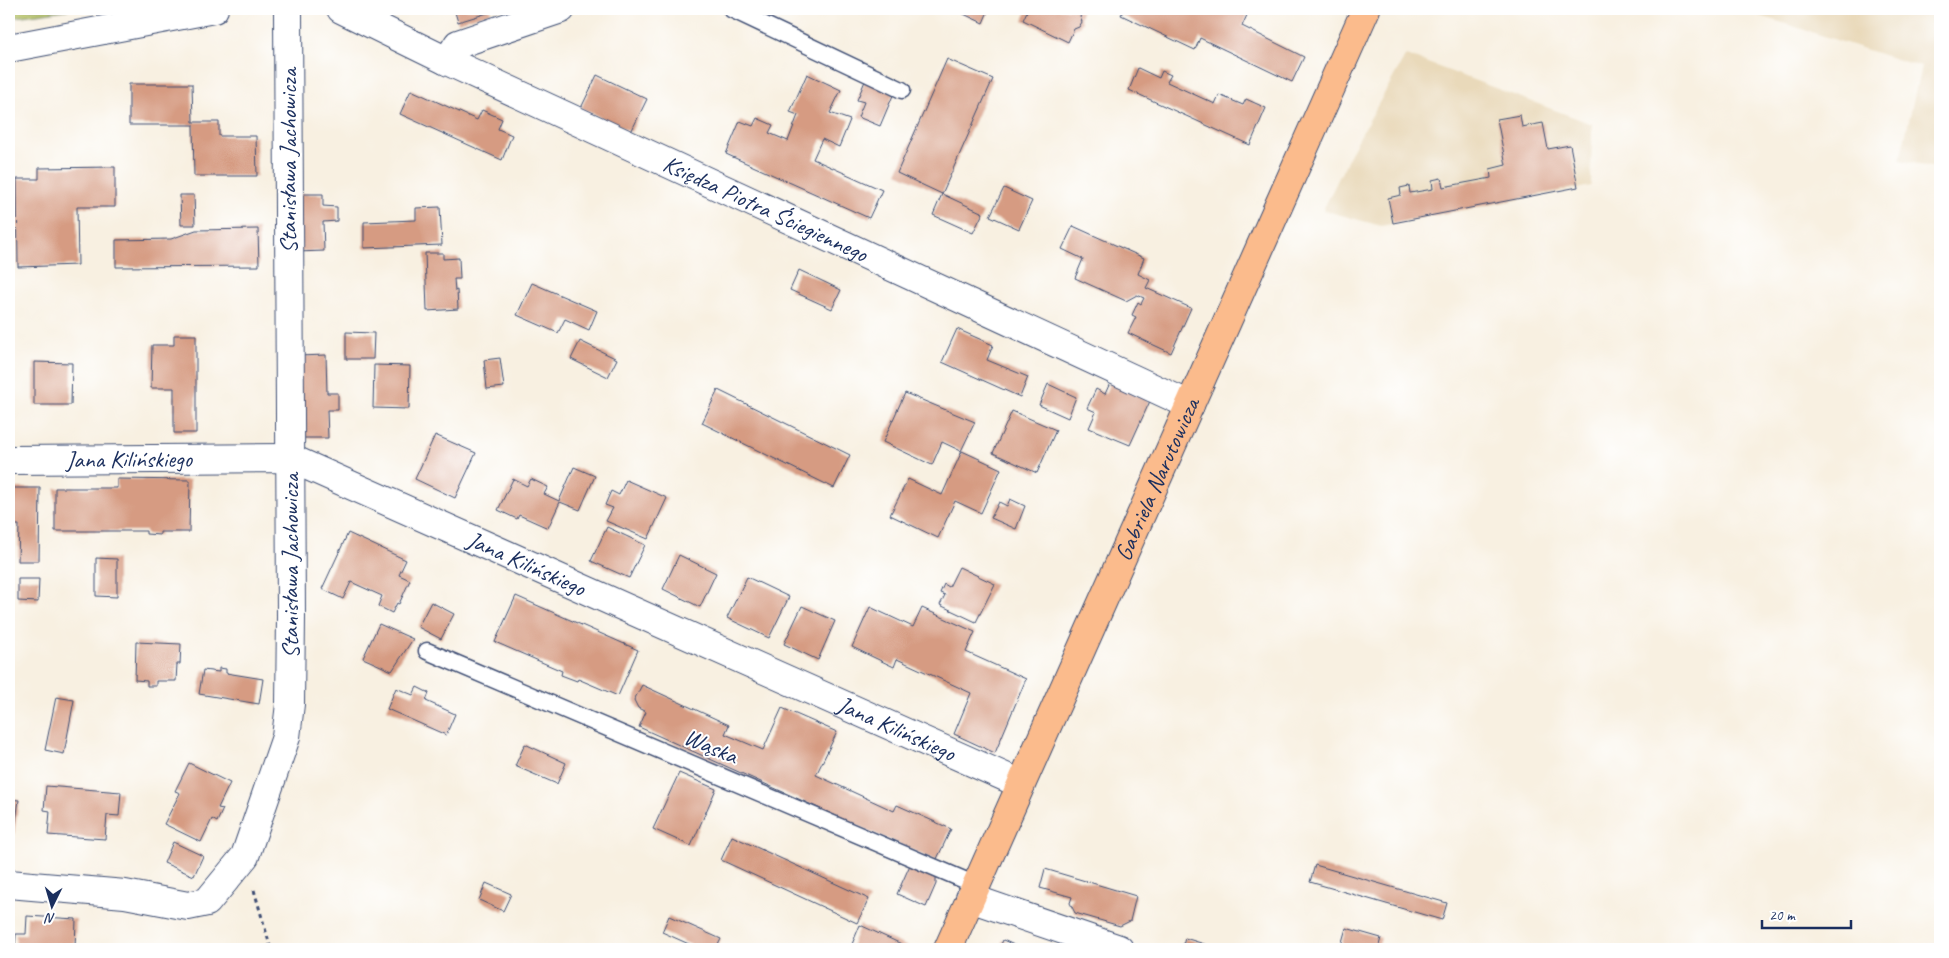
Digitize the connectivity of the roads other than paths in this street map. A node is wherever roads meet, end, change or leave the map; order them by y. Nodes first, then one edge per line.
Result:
1 (214, 9) edge
2 (288, 9) edge
3 (341, 9) edge
4 (561, 9) edge
5 (731, 9) edge
6 (1366, 9) edge
7 (9, 48) edge
8 (447, 61) junction
9 (902, 90) dead end
10 (1190, 405) junction
11 (290, 458) junction
12 (9, 460) edge
13 (427, 651) dead end
14 (1021, 784) junction
15 (9, 884) edge
16 (973, 891) junction
17 (948, 949) edge
18 (1119, 949) edge

1 - 7 street
2 - 11 street, Stanisława Jachowicza
3 - 8 street, Księdza Piotra Ściegiennego
4 - 8 street
5 - 9 lane
6 - 10 main road, Gabriela Narutowicza
8 - 10 street, Księdza Piotra Ściegiennego
10 - 14 main road, Gabriela Narutowicza
11 - 12 street, Jana Kilińskiego
11 - 14 street, Jana Kilińskiego
11 - 15 street, Stanisława Jachowicza
13 - 16 lane, Wąska
14 - 16 main road, Gabriela Narutowicza
16 - 17 main road, Gabriela Narutowicza
16 - 18 street

